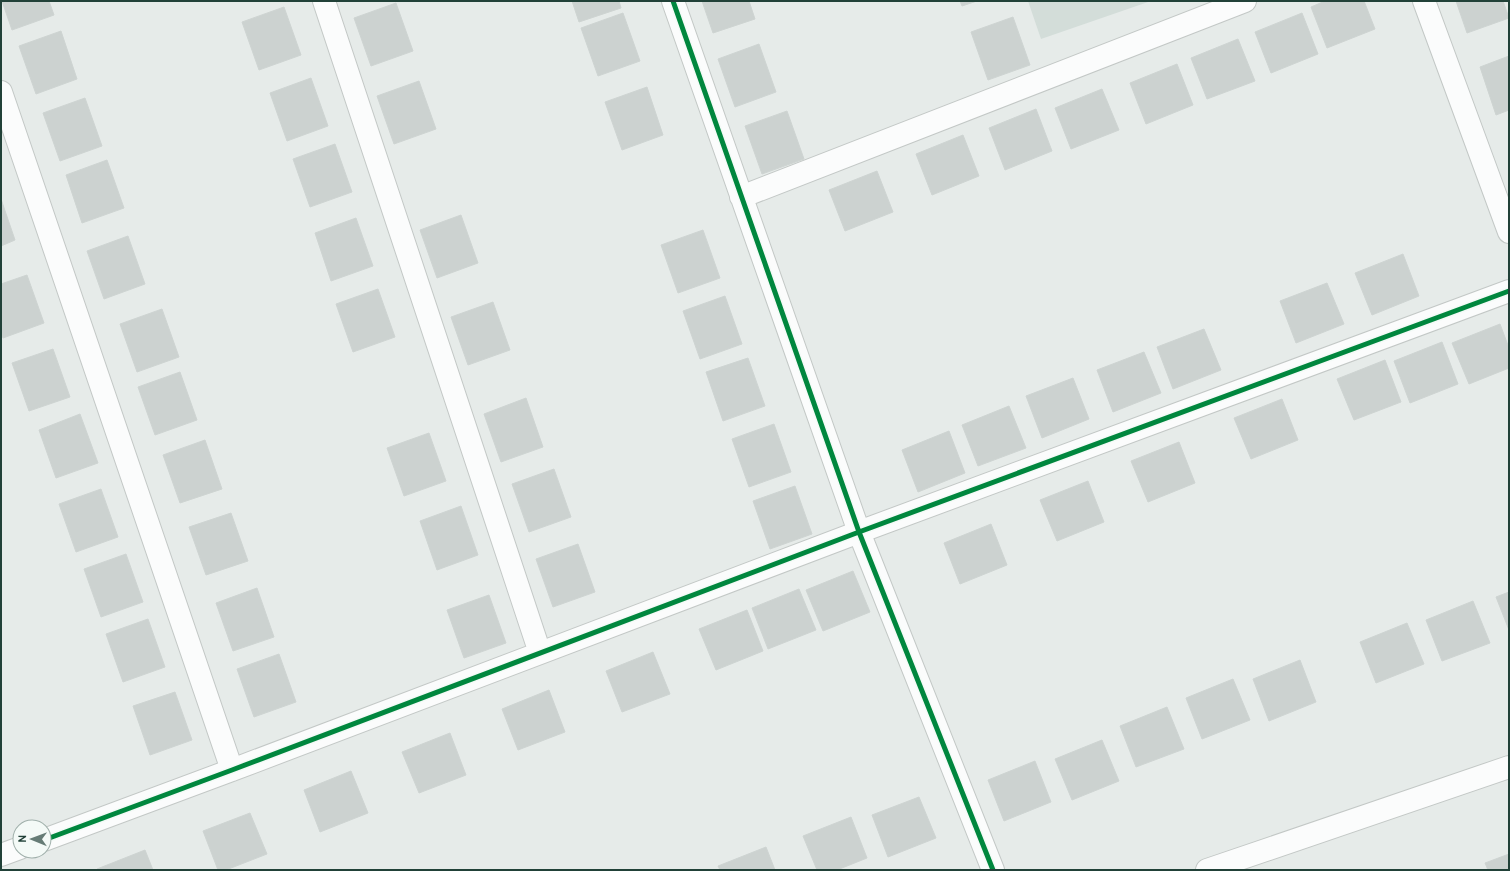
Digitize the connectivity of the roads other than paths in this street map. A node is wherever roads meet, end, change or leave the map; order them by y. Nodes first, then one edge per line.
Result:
1 (324, 1) edge
2 (673, 1) edge
3 (1245, 1) edge
4 (1424, 1) edge
5 (1, 92) edge
6 (741, 197) junction
7 (1509, 232) edge
8 (1509, 291) edge
9 (859, 532) junction
10 (540, 653) junction
11 (1509, 767) edge
12 (232, 770) junction
13 (52, 837) edge
14 (12, 851) edge
15 (1, 856) edge
16 (993, 870) edge
17 (1207, 870) edge

1 - 10 street
2 - 6 street
3 - 6 street
4 - 7 street
5 - 12 street
6 - 9 street
8 - 9 street
9 - 10 street
9 - 16 street
10 - 12 street
11 - 17 street
12 - 13 street
14 - 15 street

